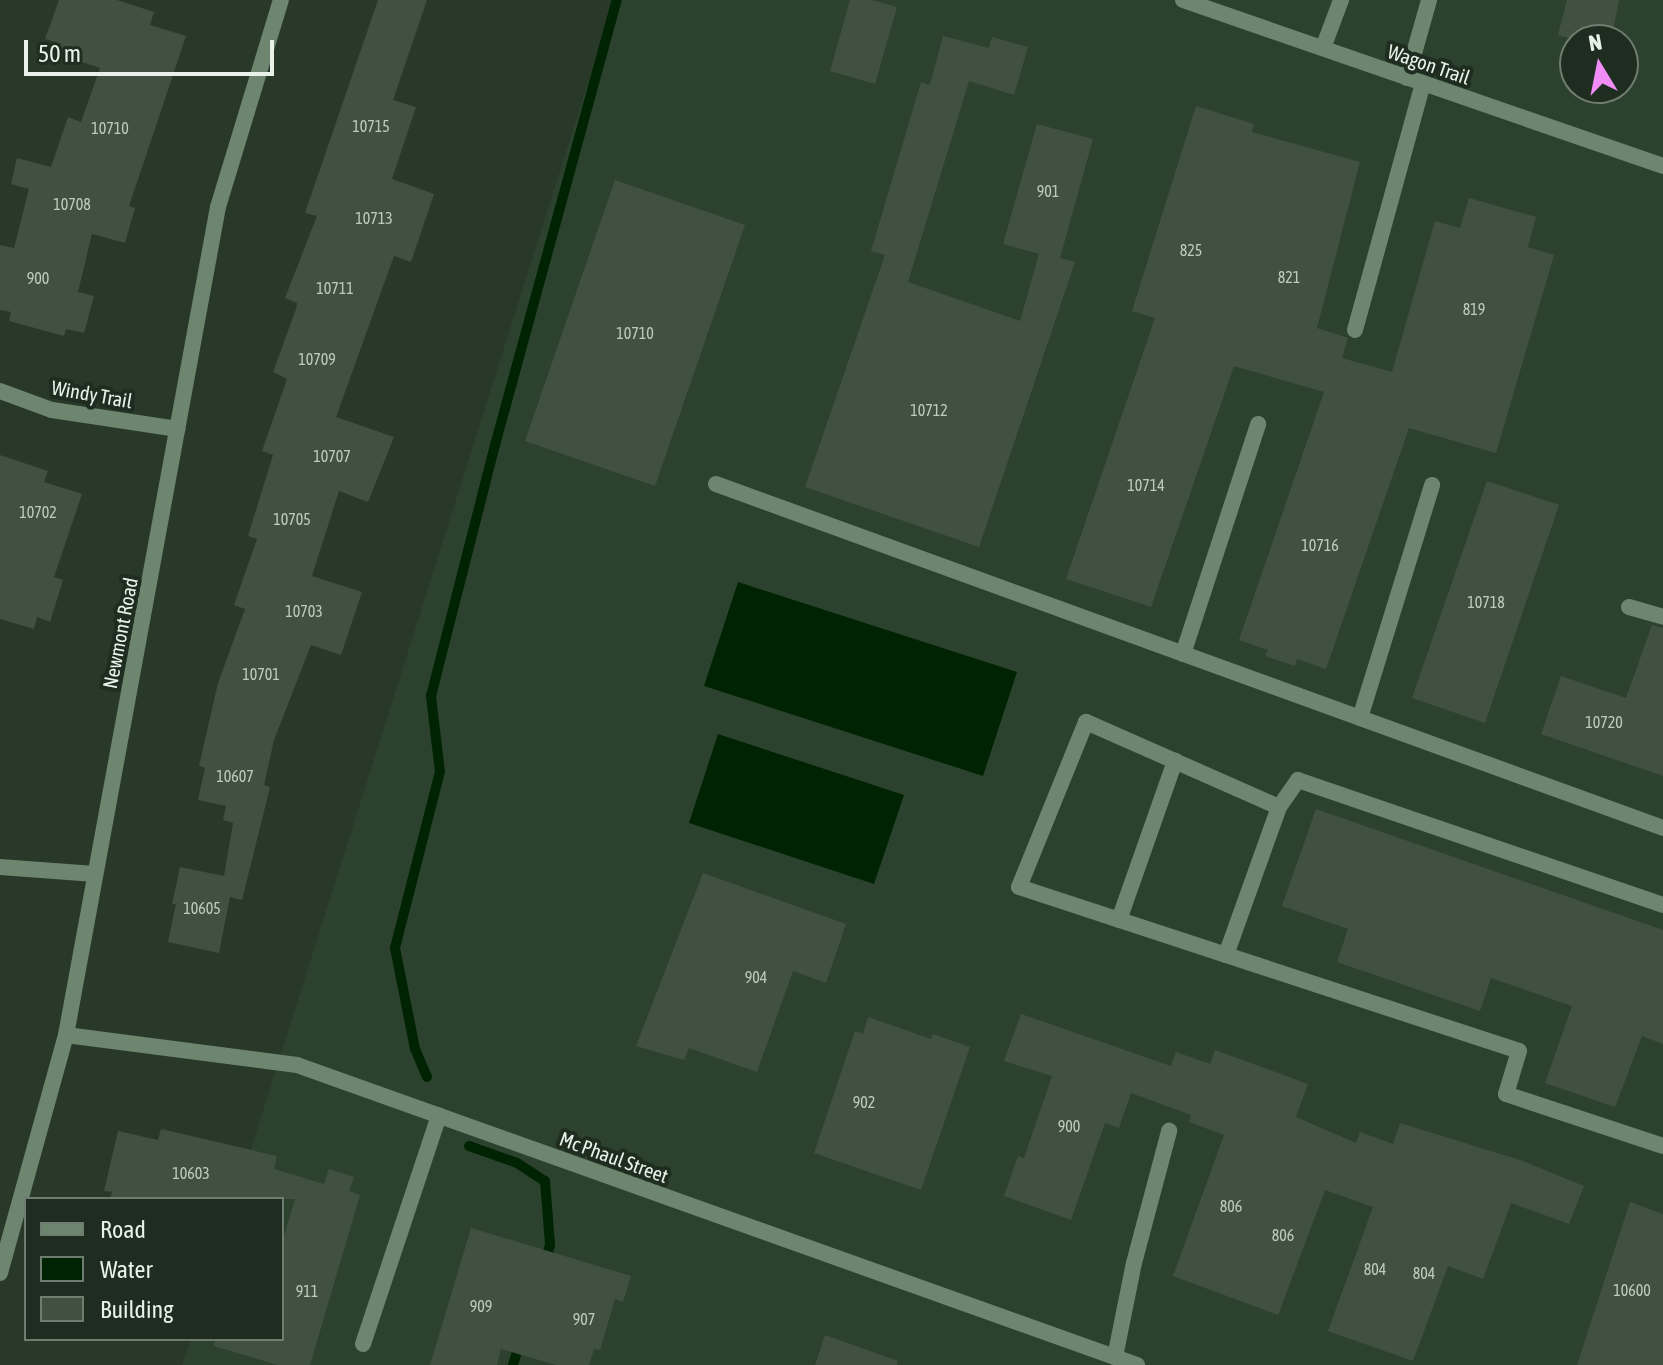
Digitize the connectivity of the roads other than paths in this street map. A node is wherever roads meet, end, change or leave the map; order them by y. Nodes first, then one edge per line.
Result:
1 (281, 0) edge
2 (1183, 0) edge
3 (1341, 0) edge
4 (1429, 0) edge
5 (1323, 48) junction
6 (1415, 80) junction
7 (1663, 166) edge
8 (1355, 330) dead end
9 (0, 391) edge
10 (1258, 424) dead end
11 (178, 429) junction
12 (716, 484) dead end
13 (1432, 485) dead end
14 (1629, 607) dead end
15 (1663, 617) edge
16 (1183, 654) junction
17 (1360, 718) junction
18 (1175, 761) junction
19 (1279, 807) junction
20 (1663, 828) edge
21 (0, 867) edge
22 (95, 874) junction
23 (1663, 905) edge
24 (1119, 920) junction
25 (1226, 955) junction
26 (66, 1035) junction
27 (439, 1115) junction
28 (1169, 1131) dead end
29 (1663, 1146) edge
30 (0, 1273) edge
31 (363, 1344) dead end
32 (1115, 1357) junction
33 (1137, 1365) edge

1 - 11 street, Newmont Road
2 - 5 street, Wagon Trail
3 - 5 street
4 - 6 street
5 - 6 street, Wagon Trail
6 - 7 street, Wagon Trail
6 - 8 street
9 - 11 street, Windy Trail
10 - 16 street
11 - 22 street, Newmont Road
12 - 16 street
13 - 17 street
14 - 15 street
16 - 17 street
17 - 20 street
18 - 19 street
18 - 24 street
18 - 24 street
19 - 23 street
19 - 25 street
21 - 22 street
22 - 26 street, Newmont Road
24 - 25 street
25 - 29 street
26 - 27 street, Mc Phaul Street
26 - 30 street, Newmont Road
27 - 31 street
27 - 32 street, Mc Phaul Street
28 - 32 street
32 - 33 street, Mc Phaul Street

